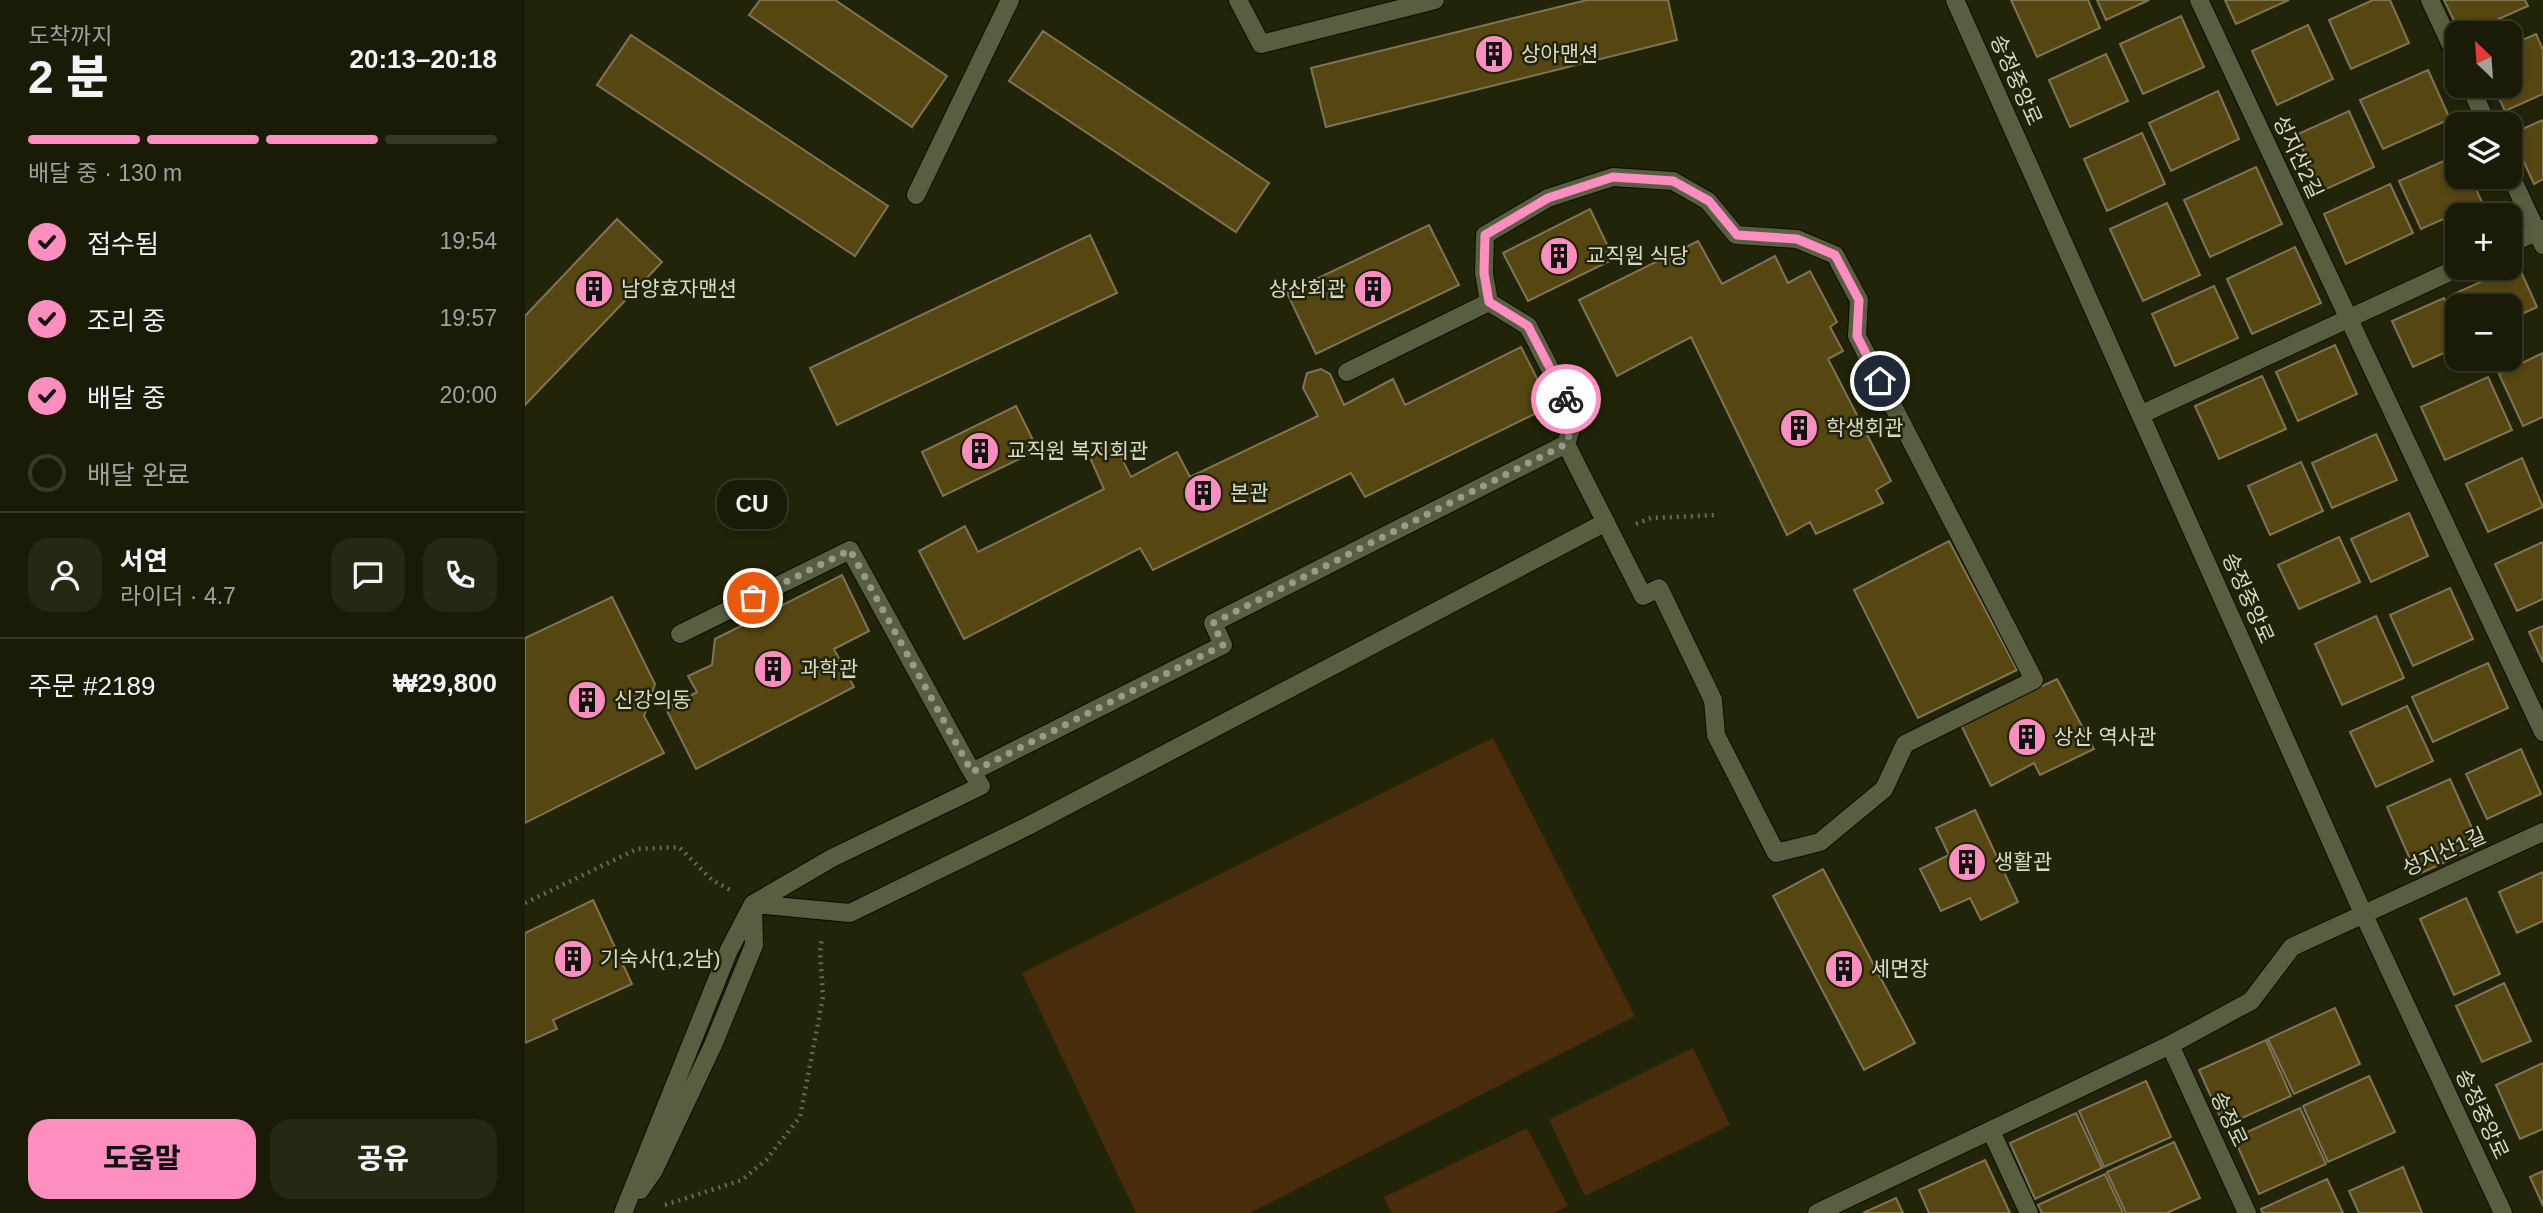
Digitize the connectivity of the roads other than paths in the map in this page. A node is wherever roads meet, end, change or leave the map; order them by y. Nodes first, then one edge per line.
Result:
1 (1010, 0) edge
2 (1238, 0) edge
3 (1435, 0) edge
4 (1955, 0) edge
5 (2430, 0) edge
6 (2202, 8) edge
7 (2445, 32) edge
8 (2518, 189) edge
9 (916, 195) dead end
10 (2541, 235) edge
11 (2522, 240) edge
12 (2445, 274) edge
13 (1489, 302) junction
14 (2349, 318) junction
15 (1347, 372) dead end
16 (2142, 414) junction
17 (1566, 444) junction
18 (1609, 529) junction
19 (680, 634) dead end
20 (2543, 732) edge
21 (972, 772) junction
22 (2543, 832) edge
23 (753, 904) junction
24 (2363, 913) junction
25 (2170, 1045) junction
26 (1991, 1131) junction
27 (624, 1213) edge
28 (1818, 1213) edge
29 (2029, 1213) edge
30 (2247, 1213) edge
31 (2503, 1213) edge

1 - 9 street
2 - 3 street
4 - 16 street, 송정중앙로
5 - 7 street
6 - 14 street, 성지산2길
8 - 10 street
10 - 11 street
12 - 14 street
13 - 15 street
13 - 17 street
13 - 18 street
14 - 16 street
14 - 20 street, 성지산2길
16 - 24 street, 송정중앙로
17 - 18 street
17 - 21 street
18 - 23 street
19 - 21 street
21 - 23 street
22 - 24 street, 성지산1길
23 - 27 street
24 - 25 street, 성지산1길
24 - 31 street, 송정중앙로
25 - 26 street, 성지산1길
25 - 30 street, 송정로
26 - 28 street, 성지산1길
26 - 29 street

